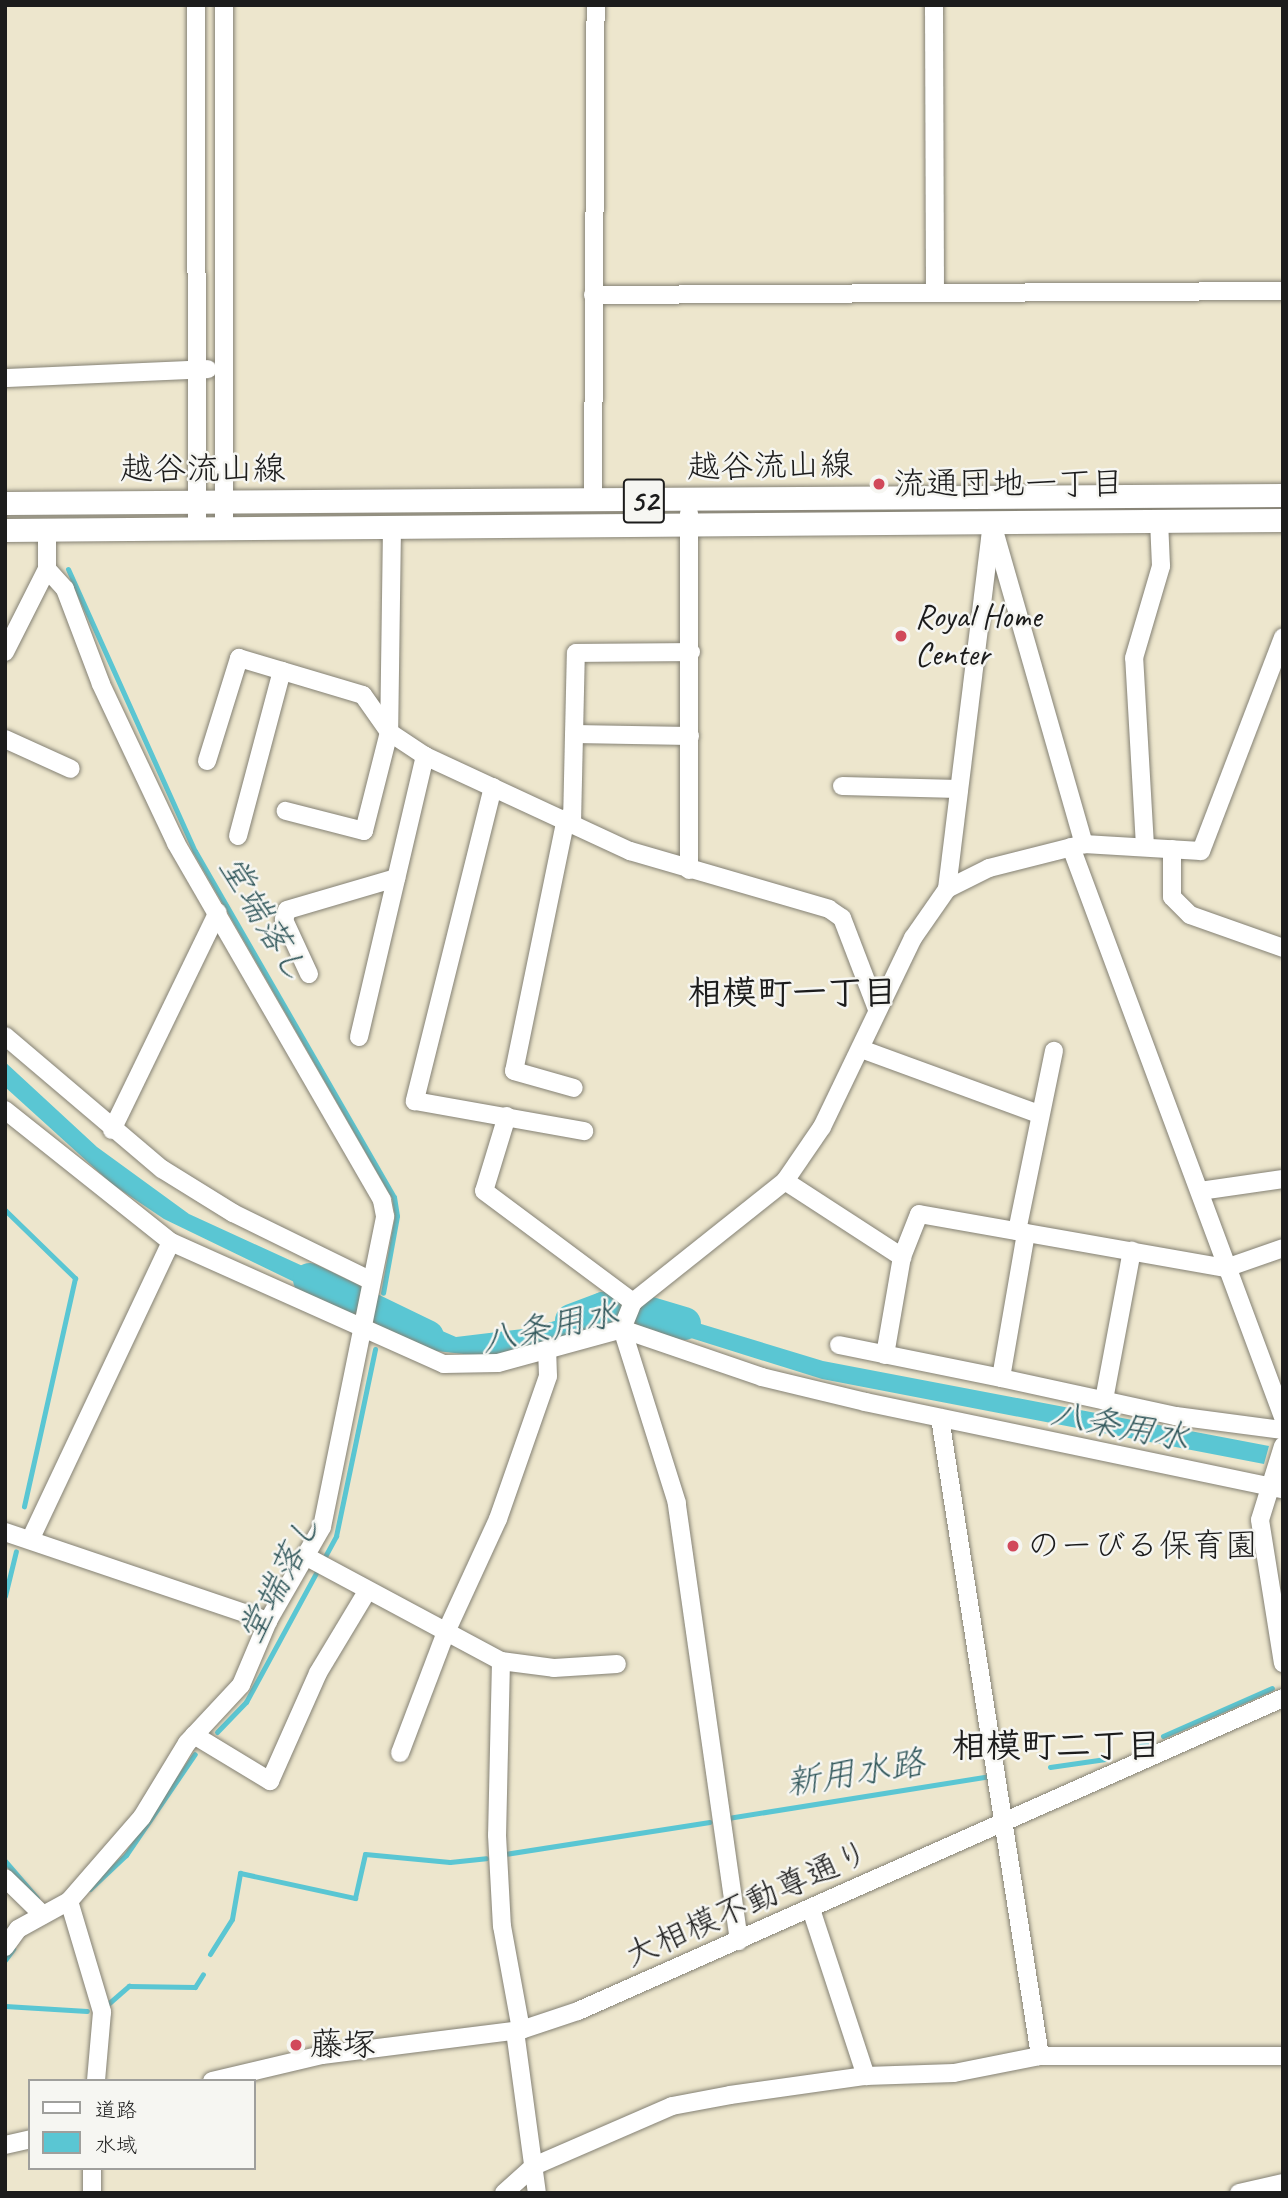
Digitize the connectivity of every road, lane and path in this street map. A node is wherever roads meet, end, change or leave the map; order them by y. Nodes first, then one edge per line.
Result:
1 (196, 5) edge
2 (224, 5) edge
3 (596, 5) edge
4 (934, 5) edge
5 (1283, 291) edge
6 (935, 292) junction
7 (593, 295) junction
8 (196, 369) junction
9 (223, 369) junction
10 (5, 378) edge
11 (1283, 495) edge
12 (689, 500) junction
13 (197, 502) junction
14 (224, 502) junction
15 (593, 502) junction
16 (5, 503) edge
17 (1159, 520) junction
18 (1283, 520) edge
19 (992, 522) junction
20 (689, 524) junction
21 (391, 527) junction
22 (197, 529) junction
23 (5, 530) edge
24 (47, 530) junction
25 (224, 530) junction
26 (47, 569) junction
27 (1283, 637) edge
28 (5, 652) edge
29 (691, 652) junction
30 (282, 671) junction
31 (389, 732) junction
32 (574, 734) junction
33 (690, 736) junction
34 (5, 739) edge
35 (425, 756) junction
36 (206, 761) dead end
37 (71, 769) dead end
38 (842, 786) dead end
39 (493, 787) junction
40 (959, 789) junction
41 (286, 811) dead end
42 (569, 821) junction
43 (238, 836) dead end
44 (1077, 845) junction
45 (1145, 846) junction
46 (1172, 849) junction
47 (690, 870) junction
48 (397, 878) junction
49 (947, 889) junction
50 (218, 912) junction
51 (1283, 948) edge
52 (309, 974) dead end
53 (877, 1009) junction
54 (5, 1036) edge
55 (359, 1037) dead end
56 (861, 1049) junction
57 (1054, 1051) dead end
58 (575, 1088) dead end
59 (5, 1111) edge
60 (1040, 1114) junction
61 (507, 1116) junction
62 (112, 1130) junction
63 (584, 1131) dead end
64 (1283, 1179) edge
65 (785, 1181) junction
66 (1200, 1191) junction
67 (1021, 1232) junction
68 (171, 1242) junction
69 (1283, 1248) edge
70 (1132, 1251) junction
71 (902, 1256) junction
72 (1226, 1268) junction
73 (368, 1288) junction
74 (633, 1303) junction
75 (361, 1326) junction
76 (622, 1329) junction
77 (839, 1345) dead end
78 (547, 1351) junction
79 (885, 1355) junction
80 (1001, 1378) junction
81 (1104, 1400) junction
82 (1283, 1417) edge
83 (940, 1418) junction
84 (1283, 1430) edge
85 (1283, 1446) edge
86 (1274, 1487) edge
87 (5, 1532) edge
88 (31, 1538) junction
89 (308, 1558) junction
90 (366, 1593) junction
91 (268, 1621) junction
92 (446, 1632) junction
93 (501, 1661) junction
94 (1283, 1663) edge
95 (617, 1664) dead end
96 (1283, 1698) edge
97 (194, 1735) junction
98 (400, 1754) dead end
99 (1006, 1821) junction
100 (5, 1878) edge
101 (69, 1901) junction
102 (811, 1909) junction
103 (43, 1915) junction
104 (739, 1941) junction
105 (5, 1947) edge
106 (518, 2031) junction
107 (1040, 2056) junction
108 (1283, 2056) edge
109 (866, 2076) junction
110 (96, 2079) edge
111 (220, 2079) edge
112 (28, 2139) edge
113 (5, 2145) edge
114 (534, 2166) junction
115 (92, 2170) edge
116 (1283, 2183) edge
117 (92, 2193) edge
118 (505, 2193) edge
119 (537, 2193) edge
120 (1239, 2193) edge

1 - 8 street
2 - 9 street
3 - 7 street
4 - 6 street
5 - 6 street
6 - 7 street
7 - 15 street
8 - 9 street
8 - 10 street
8 - 13 street
9 - 14 street
11 - 12 main road, 越谷流山線 / 52
12 - 15 main road, 越谷流山線 / 52
12 - 20 street
13 - 14 main road, 越谷流山線 / 52
13 - 16 main road, 越谷流山線 / 52
13 - 22 street
14 - 15 main road, 越谷流山線 / 52
14 - 25 street
17 - 18 main road, 越谷流山線 / 52
17 - 19 main road, 越谷流山線 / 52
17 - 45 street
19 - 20 main road, 越谷流山線 / 52
19 - 40 street
19 - 44 street
20 - 21 main road, 越谷流山線 / 52
20 - 29 street
21 - 25 main road, 越谷流山線 / 52
21 - 31 street
22 - 24 main road, 越谷流山線 / 52
22 - 25 main road, 越谷流山線 / 52
23 - 24 main road, 越谷流山線 / 52
24 - 26 street
26 - 28 street
26 - 50 street
27 - 46 street
29 - 32 street
29 - 33 street
30 - 31 street
30 - 36 street
30 - 43 street
31 - 35 street
31 - 41 street
32 - 33 street
32 - 42 street
33 - 47 street
34 - 37 street
35 - 39 street
35 - 48 street
38 - 40 street
39 - 42 street
39 - 61 street
40 - 49 street
42 - 47 street
42 - 58 street
44 - 45 street
44 - 49 street
44 - 66 street
45 - 46 street
46 - 51 street
47 - 53 street
48 - 52 street
48 - 55 street
49 - 53 street
50 - 62 street
50 - 73 street
53 - 56 street
54 - 62 street
56 - 60 street
56 - 65 street
57 - 60 street
59 - 68 street
60 - 67 street
61 - 63 street
61 - 74 street
62 - 73 street
64 - 66 street
65 - 71 street
65 - 74 street
66 - 72 street
67 - 70 street
67 - 71 street
67 - 80 street
68 - 75 street
68 - 88 street
69 - 72 street
70 - 72 street
70 - 81 street
71 - 79 street
72 - 82 street
73 - 75 street
74 - 76 street
75 - 78 street
75 - 89 street
76 - 78 street
76 - 83 street
76 - 104 street
77 - 79 street
78 - 92 street
79 - 80 street
80 - 81 street
81 - 84 street
83 - 86 street
83 - 99 street
85 - 86 street
86 - 94 street
87 - 88 street
88 - 91 street
89 - 90 street
89 - 91 street
90 - 92 street
90 - 97 street
91 - 97 street
92 - 93 street
92 - 98 street
93 - 95 street
93 - 106 street
96 - 99 street, 大相模不動尊通り
97 - 101 street
99 - 102 street, 大相模不動尊通り
99 - 107 street
100 - 103 street
101 - 103 street
101 - 110 street
102 - 104 street, 大相模不動尊通り
102 - 109 street
103 - 105 street
104 - 106 street, 大相模不動尊通り
106 - 111 street, 大相模不動尊通り
106 - 114 street
107 - 108 street
107 - 109 street
109 - 114 street
112 - 113 street
114 - 118 street
114 - 119 street
115 - 117 street
116 - 120 street

